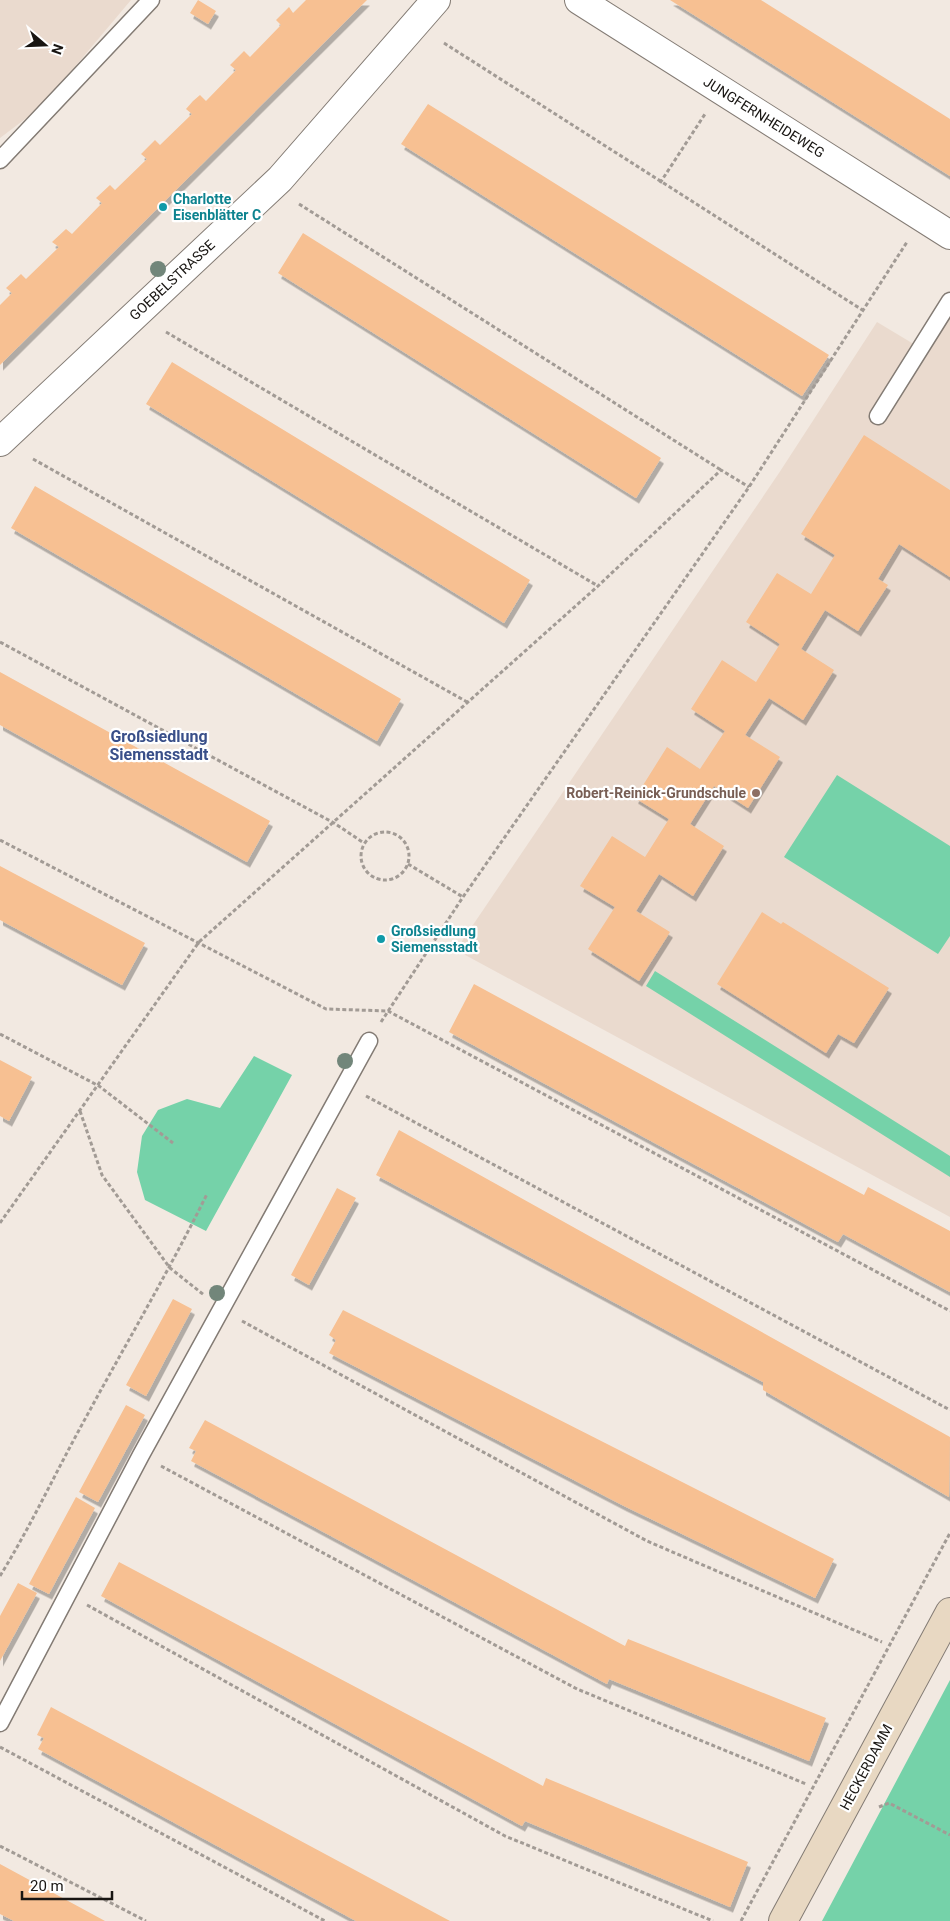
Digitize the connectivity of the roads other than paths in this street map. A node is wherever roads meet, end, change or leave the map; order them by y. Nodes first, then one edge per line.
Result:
1 (151, 0) edge
2 (436, 0) edge
3 (579, 0) edge
4 (0, 160) edge
5 (950, 235) edge
6 (950, 301) edge
7 (878, 416) dead end
8 (0, 442) edge
9 (369, 1041) road end
10 (950, 1612) edge
11 (0, 1723) edge
12 (783, 1921) edge

1 - 4 lane
2 - 8 street, GOEBELSTRASSE
3 - 5 street, JUNGFERNHEIDEWEG
6 - 7 lane
9 - 11 lane
10 - 12 street, HECKERDAMM

